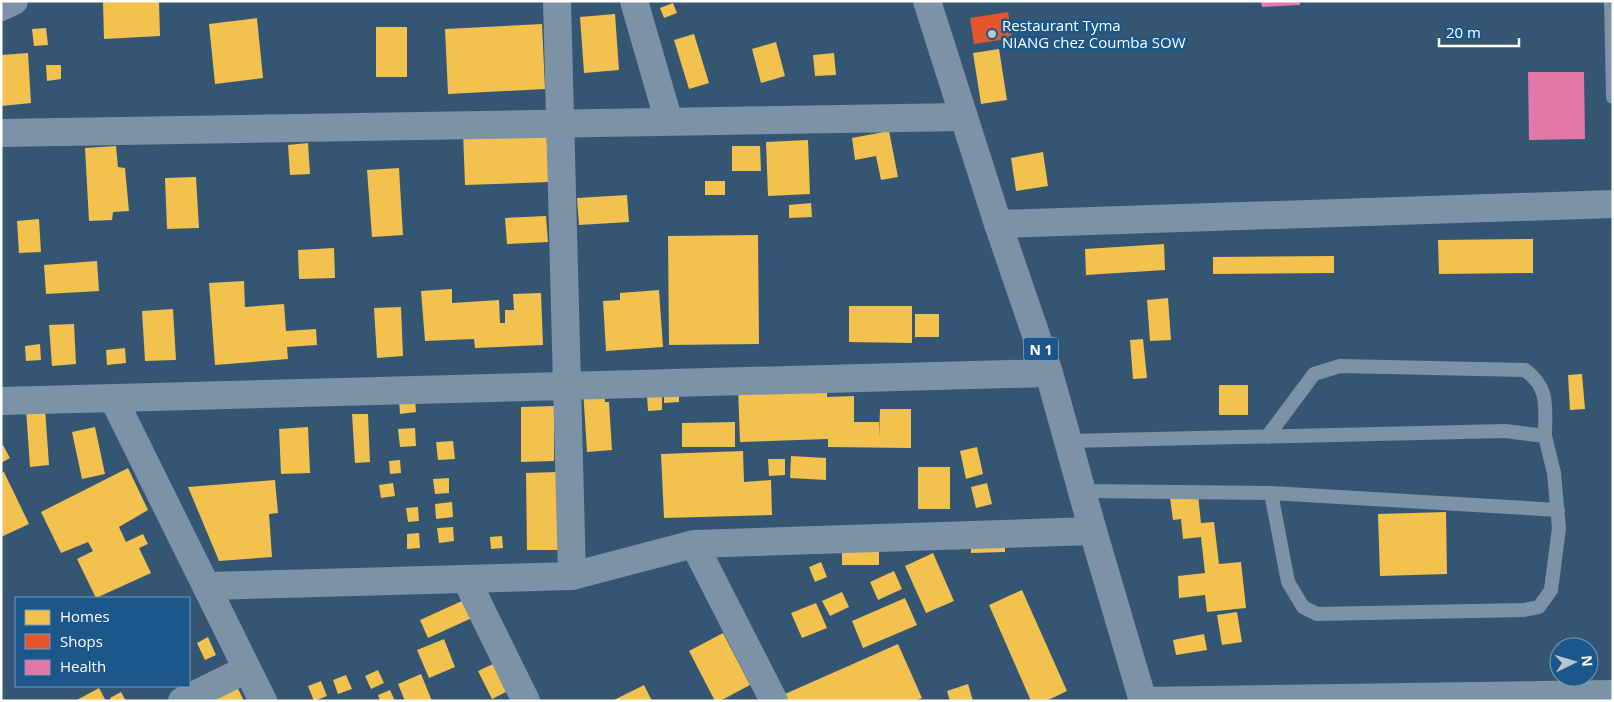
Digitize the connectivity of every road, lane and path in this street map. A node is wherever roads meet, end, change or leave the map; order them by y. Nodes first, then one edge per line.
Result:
1 (14, 1) edge
2 (557, 1) edge
3 (634, 1) edge
4 (927, 1) edge
5 (1611, 1) edge
6 (1, 7) edge
7 (1613, 97) edge
8 (964, 117) junction
9 (669, 122) junction
10 (560, 124) junction
11 (1, 133) edge
12 (1613, 204) edge
13 (998, 224) junction
14 (1049, 373) junction
15 (567, 386) junction
16 (112, 398) junction
17 (1, 401) edge
18 (1267, 436) junction
19 (1545, 436) junction
20 (1068, 441) junction
21 (1082, 491) junction
22 (1271, 493) junction
23 (1558, 510) junction
24 (1093, 531) junction
25 (694, 544) junction
26 (572, 576) junction
27 (466, 579) junction
28 (206, 586) junction
29 (247, 668) junction
30 (1613, 694) edge
31 (182, 701) edge
32 (262, 701) edge
33 (526, 701) edge
34 (774, 701) edge
35 (1143, 701) edge

1 - 6 street
2 - 10 street
3 - 9 street
4 - 8 highway, N 1
5 - 7 lane
8 - 9 street
8 - 13 highway, N 1
9 - 10 street
10 - 11 street
10 - 15 street
12 - 13 street
13 - 14 highway, N 1
14 - 15 street
14 - 20 highway, N 1
15 - 16 street
15 - 26 street
16 - 17 street
16 - 28 street
18 - 19 lane
18 - 19 lane
18 - 20 lane
19 - 23 lane
20 - 21 highway, N 1
21 - 22 lane
21 - 24 highway, N 1
22 - 23 lane
22 - 23 lane
24 - 25 street
24 - 35 highway, N 1
25 - 26 street
25 - 34 street
26 - 27 street
27 - 28 street
27 - 33 street
28 - 29 street
29 - 31 street
29 - 32 street
30 - 35 street

